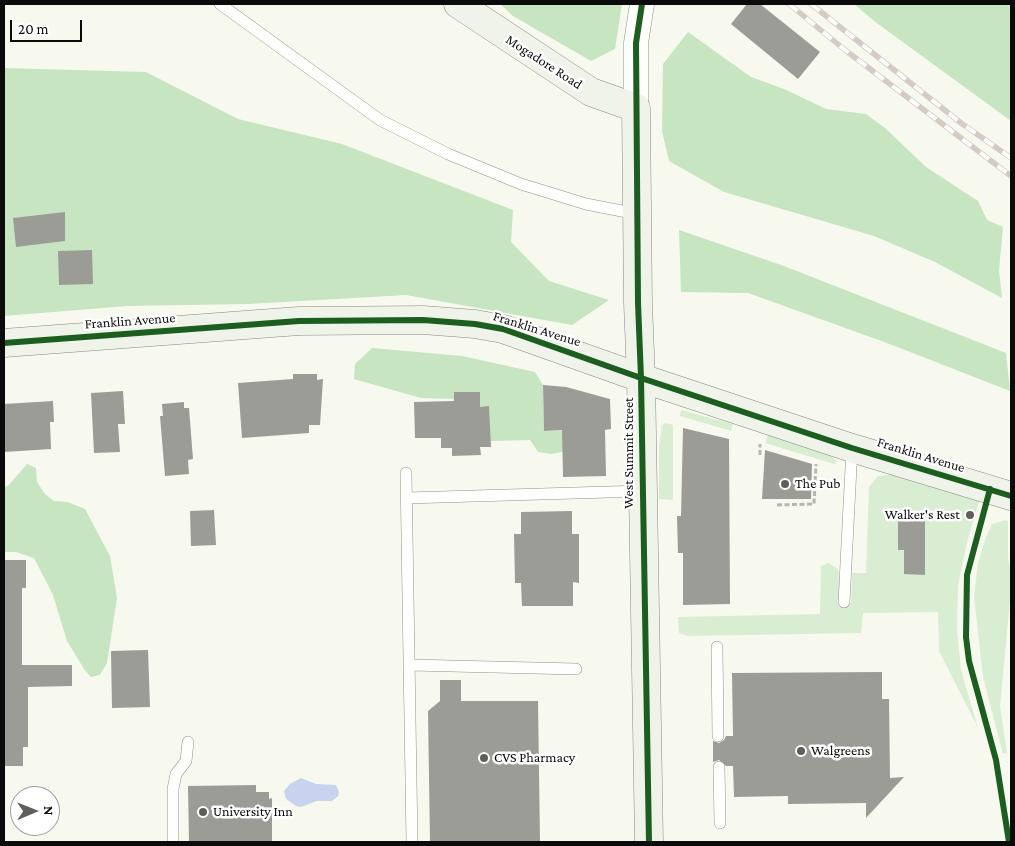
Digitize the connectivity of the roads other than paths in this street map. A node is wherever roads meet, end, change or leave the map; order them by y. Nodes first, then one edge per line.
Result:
1 (220, 4) edge
2 (458, 4) edge
3 (642, 4) edge
4 (636, 108) junction
5 (637, 214) junction
6 (4, 343) edge
7 (642, 378) junction
8 (852, 448) junction
9 (406, 473) dead end
10 (642, 491) junction
11 (1011, 496) edge
12 (407, 498) junction
13 (844, 602) dead end
14 (717, 647) dead end
15 (410, 665) junction
16 (576, 669) dead end
17 (718, 736) dead end
18 (188, 742) dead end
19 (719, 766) dead end
20 (720, 823) dead end
21 (173, 842) edge
22 (412, 842) edge
23 (649, 842) edge

1 - 5 lane
2 - 4 street, Mogadore Road
3 - 4 street, West Summit Street
4 - 5 street, West Summit Street
5 - 7 street, West Summit Street
6 - 7 street, Franklin Avenue
7 - 8 street, Franklin Avenue
7 - 10 street, West Summit Street
8 - 11 street, Franklin Avenue
8 - 13 lane
9 - 12 lane
10 - 12 lane
10 - 23 street, West Summit Street
12 - 15 lane
14 - 17 lane
15 - 16 lane
15 - 22 lane
18 - 21 lane
19 - 20 lane

